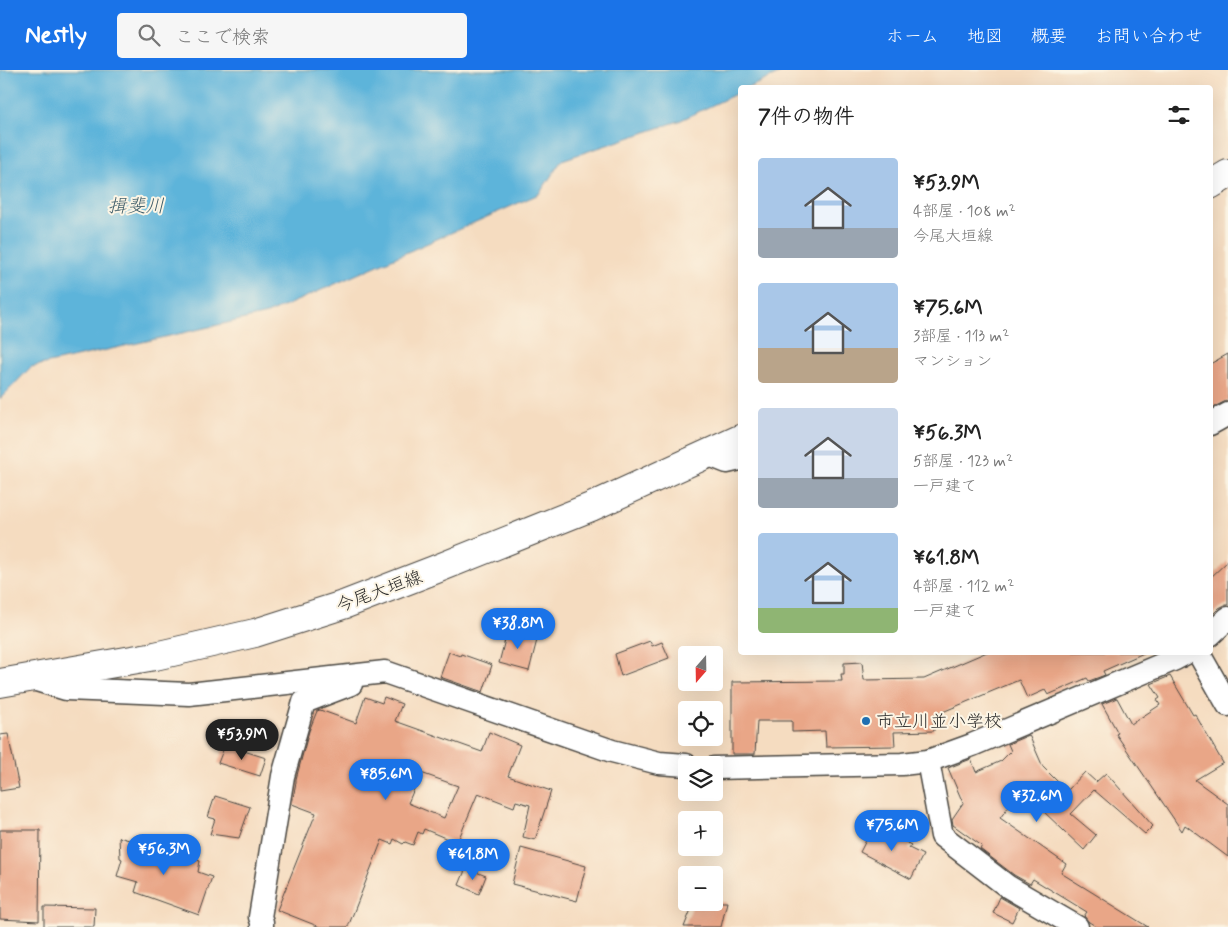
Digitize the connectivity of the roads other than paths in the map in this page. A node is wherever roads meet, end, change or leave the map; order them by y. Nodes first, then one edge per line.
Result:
1 (1228, 174) edge
2 (1213, 183) edge
3 (1228, 414) edge
4 (1213, 422) edge
5 (738, 440) edge
6 (707, 454) junction
7 (738, 459) edge
8 (1228, 618) edge
9 (1213, 632) edge
10 (1182, 655) edge
11 (1200, 655) edge
12 (385, 672) junction
13 (27, 677) junction
14 (0, 682) edge
15 (1228, 705) edge
16 (928, 761) junction
17 (678, 764) edge
18 (723, 768) edge
19 (262, 927) edge
20 (1077, 927) edge

1 - 2 main road
3 - 4 street
5 - 6 main road, 今尾大垣線
6 - 7 street
6 - 13 main road, 今尾大垣線
8 - 9 street
10 - 16 street
11 - 15 street
12 - 13 street
12 - 17 street
12 - 19 street
13 - 14 main road, 今尾大垣線
16 - 18 street
16 - 20 street

